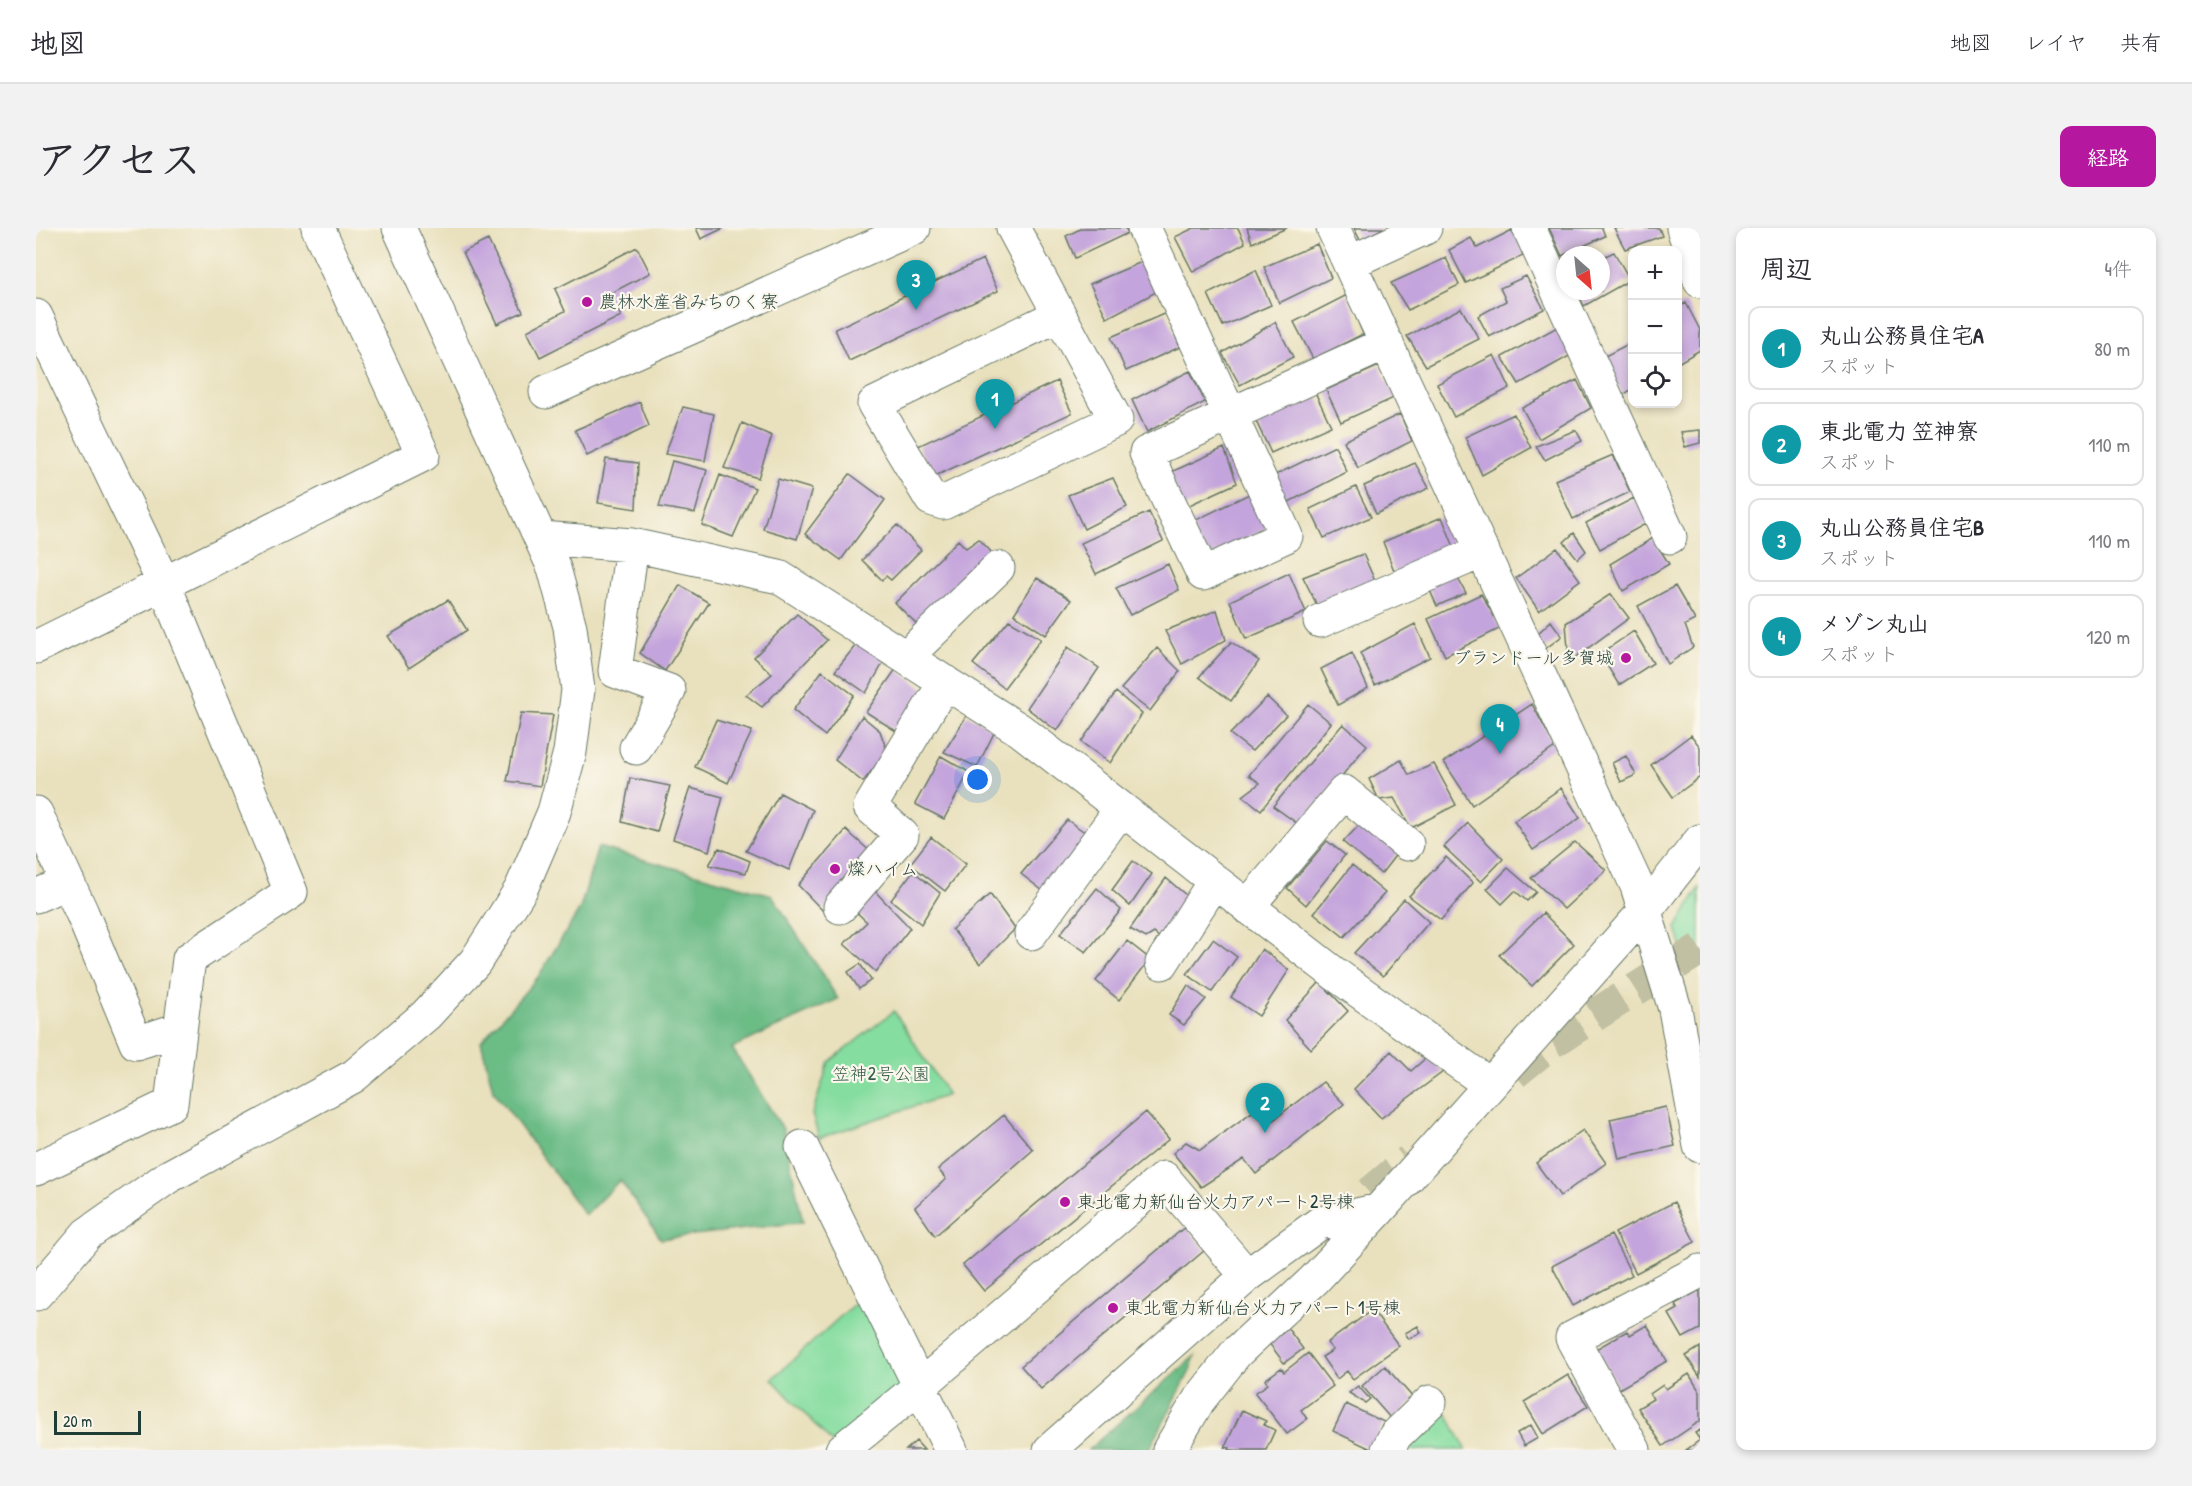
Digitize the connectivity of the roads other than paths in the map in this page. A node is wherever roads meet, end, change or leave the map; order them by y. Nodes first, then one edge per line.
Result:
1 (318, 228) edge
2 (399, 228) edge
3 (914, 228) edge
4 (1013, 228) edge
5 (1144, 228) edge
6 (1333, 228) edge
7 (1425, 228) edge
8 (1529, 228) edge
9 (1683, 228) edge
10 (1349, 263) junction
11 (1700, 281) edge
12 (1059, 315) junction
13 (36, 316) edge
14 (1387, 343) junction
15 (546, 392) dead end
16 (1230, 414) junction
17 (1670, 537) dead end
18 (540, 538) junction
19 (632, 545) junction
20 (1484, 551) junction
21 (998, 568) dead end
22 (164, 584) junction
23 (1320, 621) dead end
24 (36, 647) edge
25 (906, 657) junction
26 (945, 682) junction
27 (636, 748) dead end
28 (1121, 809) junction
29 (36, 813) edge
30 (1700, 841) edge
31 (1407, 844) dead end
32 (68, 882) junction
33 (1214, 882) junction
34 (36, 896) edge
35 (840, 907) dead end
36 (1247, 907) junction
37 (1645, 911) junction
38 (1031, 933) dead end
39 (1162, 963) dead end
40 (1688, 1002) edge
41 (180, 1029) junction
42 (1490, 1085) junction
43 (1700, 1146) edge
44 (802, 1147) dead end
45 (36, 1169) edge
46 (1379, 1210) junction
47 (1700, 1271) edge
48 (1247, 1276) junction
49 (36, 1294) edge
50 (920, 1386) junction
51 (1430, 1402) dead end
52 (842, 1450) edge
53 (951, 1450) edge
54 (1050, 1450) edge
55 (1169, 1450) edge
56 (1388, 1450) edge
57 (1634, 1450) edge

1 - 22 street
2 - 18 street
3 - 15 street
4 - 12 street
5 - 16 street
6 - 10 street
7 - 10 street
8 - 17 street
9 - 11 street
10 - 14 street
12 - 12 street
13 - 22 street
14 - 16 street
14 - 20 street
16 - 16 street
18 - 19 street
18 - 49 street
19 - 25 street
19 - 27 street
20 - 23 street
20 - 37 street
21 - 25 street
22 - 24 street
22 - 41 street
25 - 26 street
26 - 28 street
26 - 35 street
28 - 33 street
28 - 38 street
29 - 32 street
30 - 37 street
31 - 36 street
32 - 34 street
32 - 41 street
33 - 36 street
33 - 39 street
36 - 42 street
37 - 40 street
37 - 42 street
40 - 43 street
41 - 45 street
42 - 46 street
44 - 50 street
46 - 48 street
46 - 55 street
47 - 57 street
48 - 50 street
48 - 54 street
50 - 52 street
50 - 53 street
51 - 56 street

